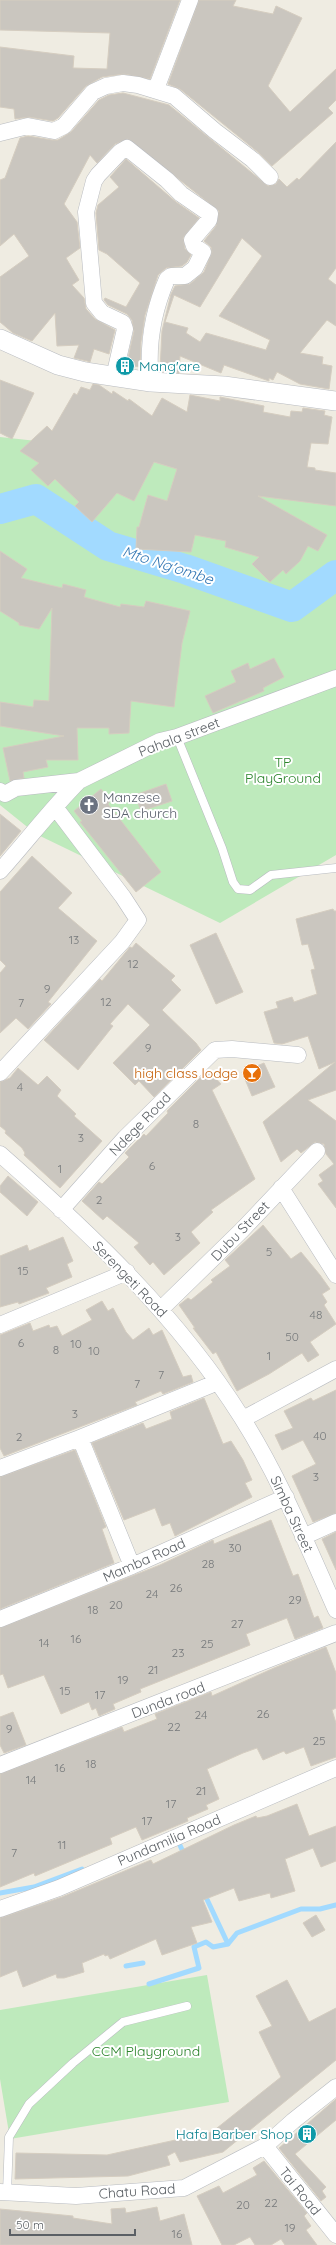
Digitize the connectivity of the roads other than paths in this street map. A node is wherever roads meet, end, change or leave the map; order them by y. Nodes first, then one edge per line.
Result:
1 (190, 0) edge
2 (156, 89) junction
3 (0, 133) edge
4 (270, 176) dead end
5 (0, 339) edge
6 (114, 377) junction
7 (151, 382) junction
8 (336, 401) edge
9 (336, 678) edge
10 (177, 737) junction
11 (79, 781) junction
12 (0, 791) edge
13 (55, 807) junction
14 (336, 868) edge
15 (0, 871) edge
16 (298, 1054) dead end
17 (0, 1073) edge
18 (317, 1151) dead end
19 (0, 1154) edge
20 (7, 1169) edge
21 (282, 1188) junction
22 (61, 1210) junction
23 (127, 1272) junction
24 (336, 1274) edge
25 (161, 1308) junction
26 (0, 1325) edge
27 (336, 1369) edge
28 (218, 1382) junction
29 (243, 1419) junction
30 (80, 1438) junction
31 (0, 1468) edge
32 (286, 1497) junction
33 (336, 1522) edge
34 (303, 1537) junction
35 (132, 1566) junction
36 (336, 1610) edge
37 (0, 1619) edge
38 (336, 1634) edge
39 (0, 1765) edge
40 (336, 1768) edge
41 (0, 1909) edge
42 (187, 2006) dead end
43 (336, 2087) edge
44 (265, 2146) junction
45 (4, 2192) edge
46 (336, 2235) edge

1 - 2 street
2 - 3 street
2 - 4 street
5 - 6 street
6 - 7 street
6 - 7 street
7 - 8 street
9 - 10 street, Pahala street
10 - 11 street, Pahala street
10 - 14 lane
11 - 12 street, Pahala street
11 - 13 street
13 - 15 street
13 - 17 street
16 - 22 street, Ndege Road
18 - 21 street, Dubu Street
19 - 20 street, Serengeti Road
20 - 22 street, Serengeti Road
21 - 24 street
21 - 25 street, Dubu Street
22 - 23 street, Serengeti Road
23 - 25 street, Serengeti Road
23 - 26 street
25 - 28 street, Serengeti Road
27 - 29 street
28 - 29 street, Serengeti Road
28 - 30 street
29 - 32 street, Simba Street
30 - 31 street
30 - 35 street
32 - 34 street, Simba Street
32 - 35 street, Mamba Road
33 - 34 street
34 - 36 street, Simba Street
35 - 37 street, Mamba Road
38 - 39 street, Dunda road
40 - 41 street, Pundamilia Road
42 - 45 lane
43 - 44 street, Chatu Road
44 - 45 street, Chatu Road
44 - 46 street, Tai Road

